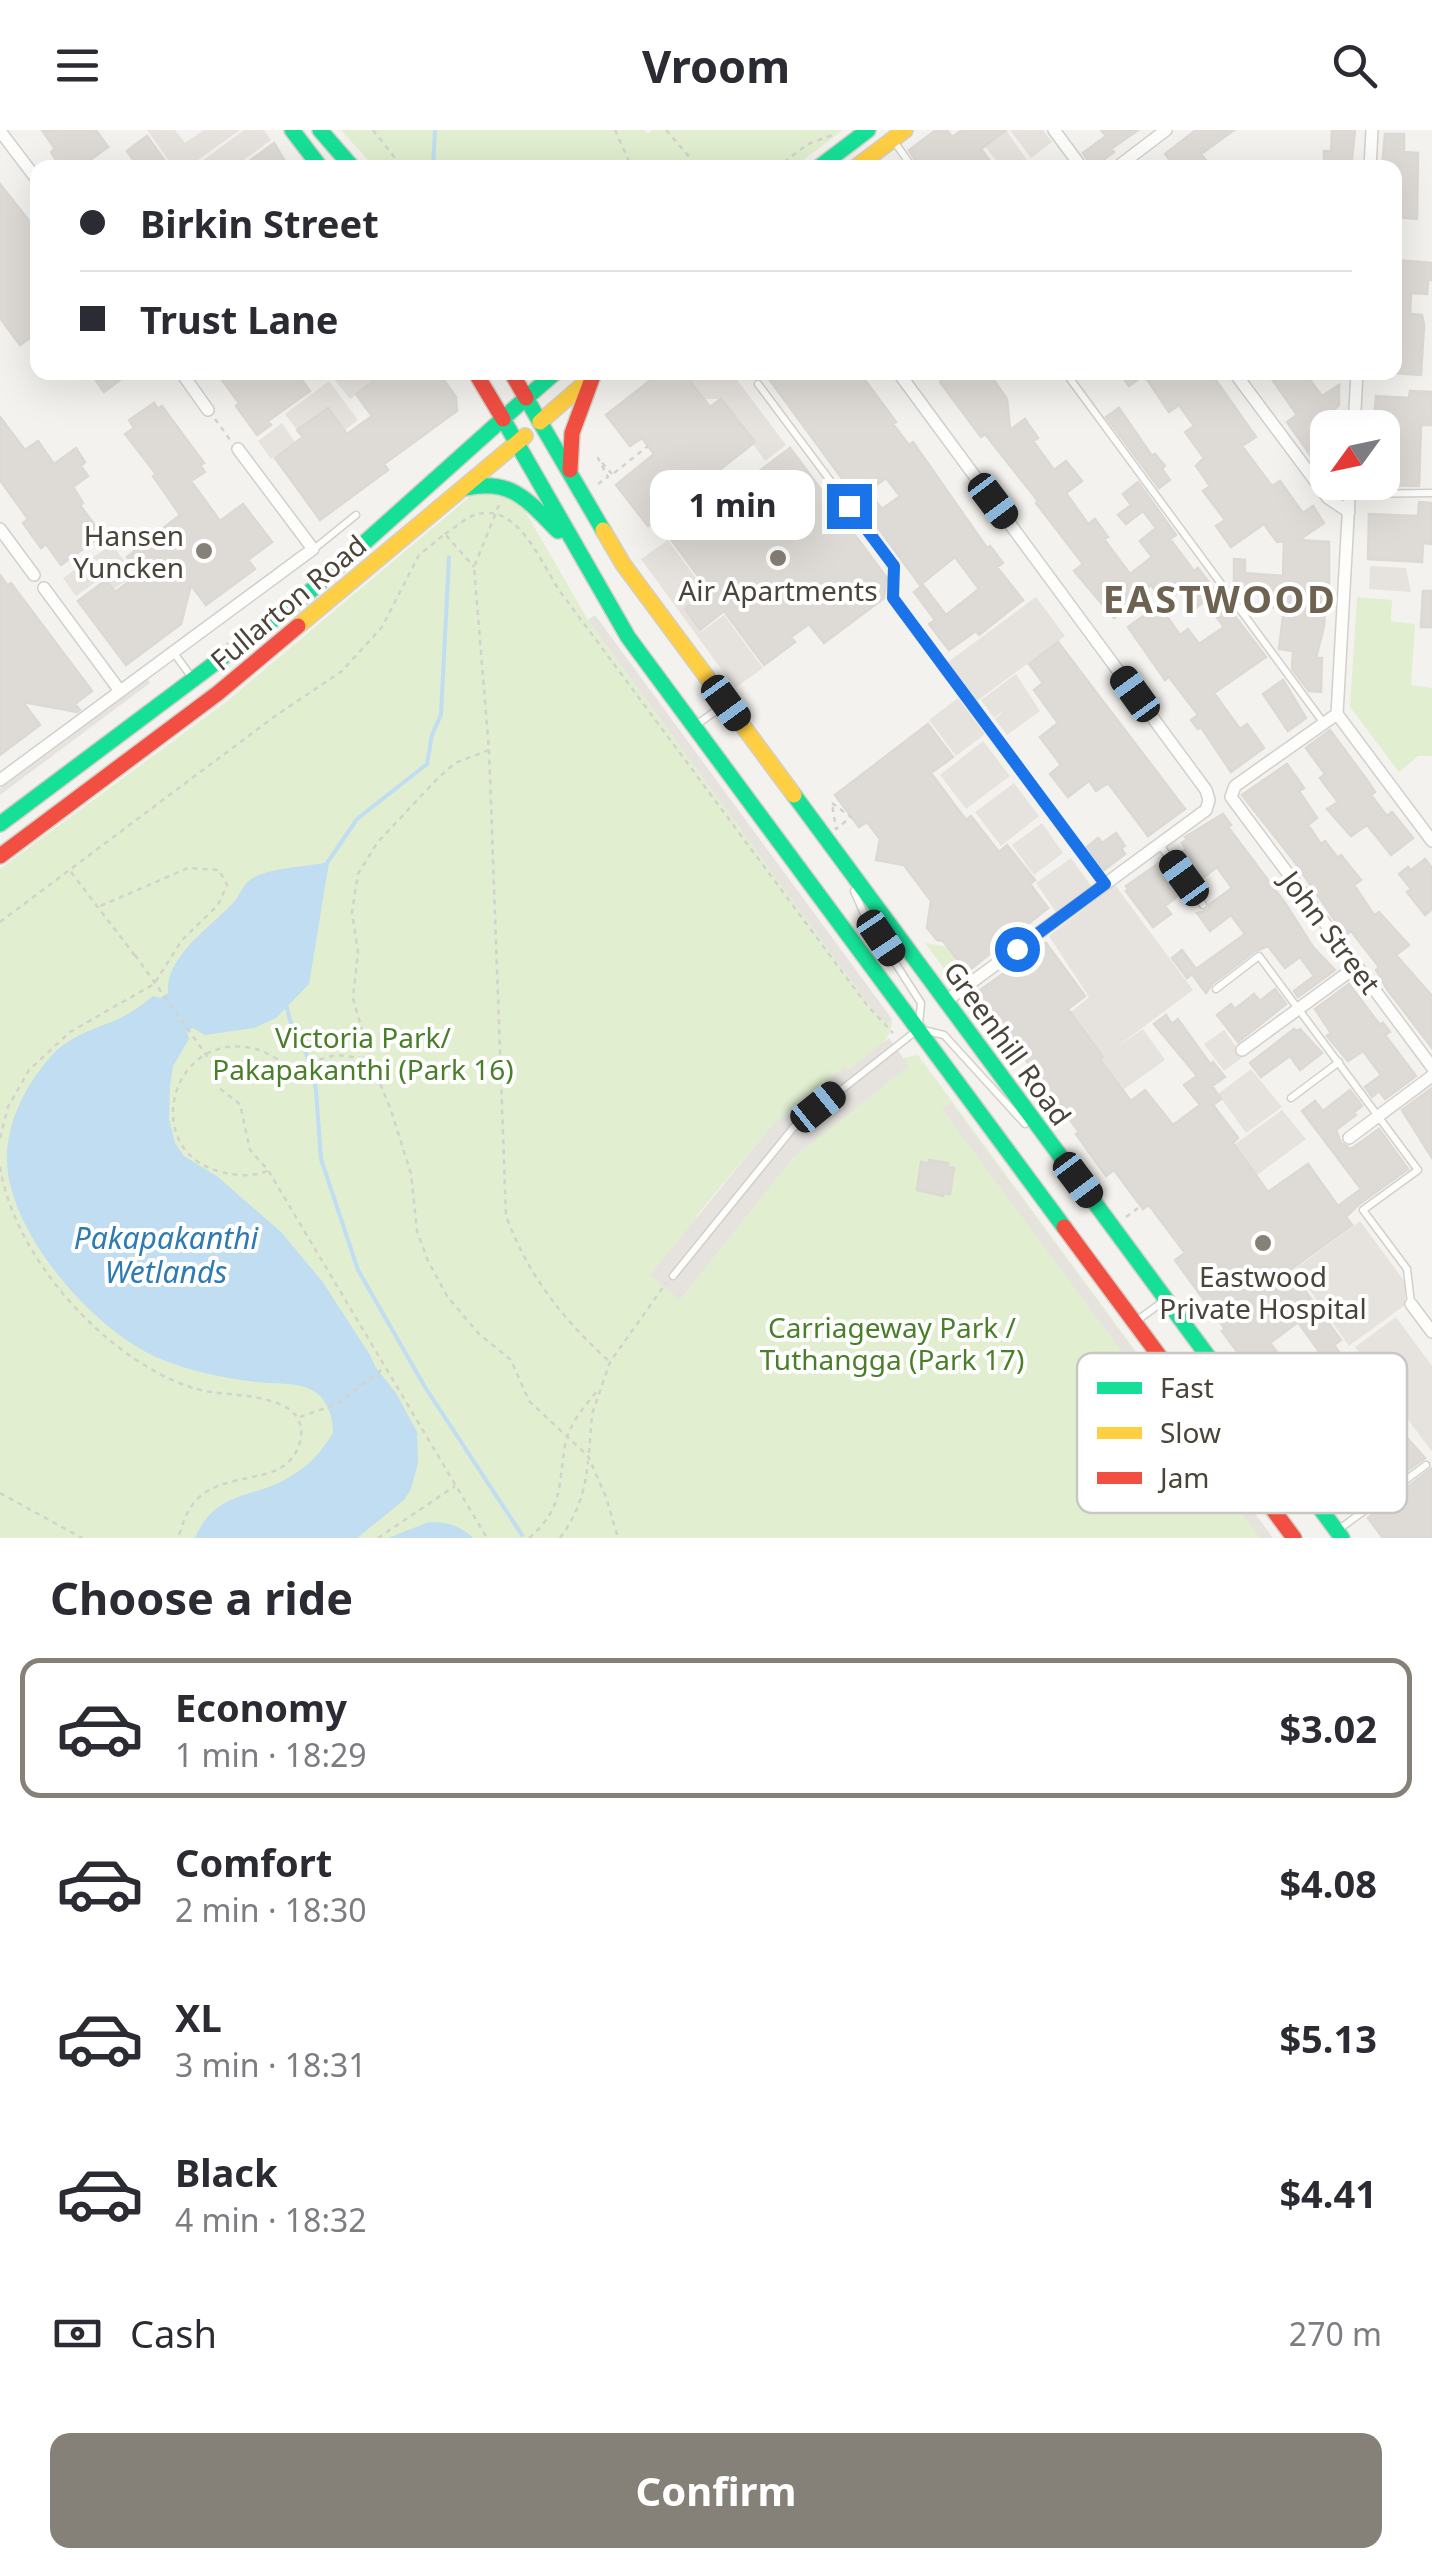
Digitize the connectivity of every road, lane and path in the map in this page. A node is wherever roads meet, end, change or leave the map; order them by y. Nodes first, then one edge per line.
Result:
1 (292, 130) edge
2 (320, 130) edge
3 (373, 130) edge
4 (615, 130) edge
5 (666, 130) edge
6 (847, 130) edge
7 (868, 130) edge
8 (1054, 130) edge
9 (1166, 130) edge
10 (1372, 130) edge
11 (0, 131) edge
12 (898, 134) edge
13 (315, 160) edge
14 (346, 160) edge
15 (397, 160) edge
16 (628, 160) edge
17 (692, 160) edge
18 (787, 160) edge
19 (829, 160) edge
20 (866, 160) edge
21 (909, 160) edge
22 (1076, 160) edge
23 (1127, 160) edge
24 (1370, 160) edge
25 (30, 170) edge
26 (186, 380) edge
27 (479, 380) edge
28 (516, 380) edge
29 (547, 380) edge
30 (588, 380) edge
31 (593, 380) edge
32 (904, 380) edge
33 (1070, 380) edge
34 (1240, 380) edge
35 (1357, 380) edge
36 (758, 384) dead end
37 (526, 398) junction
38 (208, 410) joint
39 (1355, 410) edge
40 (503, 419) junction
41 (540, 422) junction
42 (516, 443) junction
43 (648, 446) dead end
44 (238, 449) joint
45 (570, 472) junction
46 (593, 488) dead end
47 (464, 489) junction
48 (1400, 491) edge
49 (1432, 493) edge
50 (504, 494) dead end
51 (1350, 500) edge
52 (1349, 512) junction
53 (495, 513) junction
54 (356, 514) dead end
55 (0, 529) edge
56 (446, 534) junction
57 (572, 545) junction
58 (313, 549) junction
59 (474, 567) junction
60 (34, 575) dead end
61 (44, 588) dead end
62 (174, 652) junction
63 (194, 680) junction
64 (120, 690) junction
65 (726, 703) junction
66 (1337, 714) junction
67 (1322, 722) junction
68 (696, 726) junction
69 (488, 750) junction
70 (0, 780) edge
71 (851, 817) joint
72 (0, 824) edge
73 (1432, 842) edge
74 (1159, 844) junction
75 (837, 854) junction
76 (0, 856) edge
77 (70, 871) junction
78 (1105, 884) junction
79 (1203, 905) dead end
80 (98, 907) junction
81 (0, 922) edge
82 (1356, 966) junction
83 (154, 984) junction
84 (1216, 989) dead end
85 (946, 1001) junction
86 (1299, 1008) junction
87 (917, 1030) junction
88 (901, 1041) junction
89 (1242, 1050) dead end
90 (205, 1054) junction
91 (370, 1059) junction
92 (1339, 1062) junction
93 (1432, 1067) edge
94 (1034, 1072) dead end
95 (1432, 1076) edge
96 (1023, 1080) dead end
97 (1291, 1098) dead end
98 (1379, 1116) junction
99 (0, 1138) edge
100 (1349, 1138) dead end
101 (1057, 1152) junction
102 (0, 1167) edge
103 (268, 1170) junction
104 (1141, 1206) dead end
105 (1125, 1218) dead end
106 (674, 1276) joint
107 (1166, 1300) junction
108 (1412, 1304) joint
109 (1135, 1322) junction
110 (1432, 1332) edge
111 (1158, 1353) edge
112 (1205, 1353) edge
113 (610, 1362) junction
114 (385, 1368) junction
115 (602, 1385) junction
116 (298, 1418) junction
117 (568, 1436) junction
118 (588, 1456) junction
119 (1426, 1464) dead end
120 (1407, 1479) edge
121 (456, 1485) junction
122 (0, 1493) edge
123 (1276, 1513) edge
124 (1324, 1513) edge
125 (1366, 1513) edge
126 (1340, 1534) edge
127 (82, 1538) edge
128 (178, 1538) edge
129 (378, 1538) edge
130 (487, 1538) edge
131 (529, 1538) edge
132 (560, 1538) edge
133 (618, 1538) edge
134 (1294, 1538) edge

1 - 13 main road
2 - 14 main road
3 - 15 path
4 - 16 path
5 - 17 path
6 - 18 path
7 - 19 main road
8 - 22 street
9 - 23 street
10 - 24 street
11 - 25 street
12 - 20 main road
12 - 21 lane
26 - 38 street
27 - 40 main road
28 - 37 main road, Greenhill Road
29 - 37 main road, Fullarton Road
30 - 41 main road, Fullarton Road
31 - 45 main road
32 - 74 street
33 - 67 lane
34 - 52 street
35 - 39 street
36 - 78 lane
37 - 40 main road, Fullarton Road
37 - 41 main road, Greenhill Road
38 - 44 path
40 - 42 main road
40 - 63 main road, Fullarton Road
41 - 42 main road, Fullarton Road
41 - 45 main road, Greenhill Road
42 - 47 main road, Fullarton Road
42 - 57 main road
43 - 46 path
44 - 58 street
45 - 65 main road, Greenhill Road
47 - 57 main road
47 - 76 main road, Fullarton Road
48 - 49 lane
50 - 53 path
51 - 52 street
52 - 66 street
53 - 56 path
53 - 59 path
53 - 88 path
54 - 58 lane
55 - 60 street
56 - 59 path
56 - 77 path
57 - 68 main road
58 - 62 street, Fullarton Road
59 - 69 path
61 - 64 street
62 - 63 lane
62 - 64 street, Fullarton Road
63 - 72 main road, Fullarton Road
64 - 70 street, Fullarton Road
65 - 68 lane
65 - 75 main road, Greenhill Road
66 - 67 street
66 - 73 street
67 - 82 street, John Street
68 - 87 main road
69 - 91 path
69 - 113 path
71 - 71 path
74 - 78 street
74 - 79 lane
75 - 85 main road, Greenhill Road
75 - 87 lane
77 - 80 path
77 - 81 path
78 - 85 street
80 - 83 path
80 - 83 path
82 - 86 street
82 - 93 street, John Street
83 - 90 path
83 - 99 path
84 - 86 lane
85 - 101 main road, Greenhill Road
86 - 89 street
86 - 92 lane
87 - 88 lane
87 - 101 lane
87 - 109 main road
88 - 106 lane
90 - 91 path
90 - 103 path
90 - 103 path
91 - 117 path
92 - 97 lane
92 - 98 lane
94 - 96 path
95 - 98 street
98 - 100 street
98 - 108 lane
101 - 107 main road, Greenhill Road
102 - 116 path
103 - 114 path
104 - 105 path
106 - 113 path
107 - 109 lane
107 - 112 main road, Greenhill Road
108 - 110 street
109 - 111 main road
113 - 115 path
114 - 116 path
114 - 121 path
115 - 117 path
115 - 118 path
116 - 128 path
117 - 118 path
117 - 131 path
118 - 132 path
118 - 133 path
119 - 120 lane
121 - 129 path
121 - 130 path
122 - 127 path
123 - 134 main road
124 - 126 main road, Greenhill Road
125 - 126 lane

